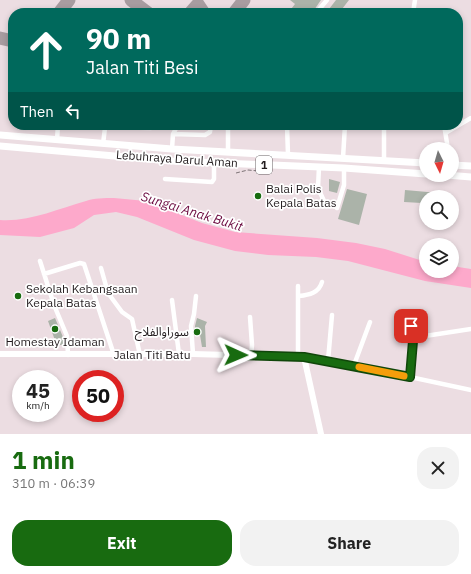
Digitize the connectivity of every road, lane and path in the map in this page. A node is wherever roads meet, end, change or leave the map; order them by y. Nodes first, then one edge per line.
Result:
1 (327, 0) edge
2 (320, 8) edge
3 (57, 130) edge
4 (105, 130) edge
5 (175, 130) edge
6 (210, 130) edge
7 (228, 130) edge
8 (287, 130) edge
9 (345, 130) edge
10 (384, 130) edge
11 (450, 130) edge
12 (446, 132) joint
13 (173, 134) junction
14 (0, 135) edge
15 (56, 140) junction
16 (447, 142) edge
17 (103, 144) junction
18 (0, 146) edge
19 (172, 149) junction
20 (56, 150) junction
21 (228, 152) junction
22 (288, 154) junction
23 (343, 158) junction
24 (384, 160) junction
25 (172, 161) junction
26 (419, 162) edge
27 (214, 163) junction
28 (459, 165) edge
29 (471, 166) edge
30 (319, 167) junction
31 (344, 168) junction
32 (264, 170) dead end
33 (236, 173) dead end
34 (419, 173) edge
35 (459, 176) edge
36 (471, 177) edge
37 (165, 179) dead end
38 (324, 201) dead end
39 (337, 208) dead end
40 (40, 261) dead end
41 (101, 268) dead end
42 (44, 274) junction
43 (322, 282) dead end
44 (298, 286) dead end
45 (196, 296) dead end
46 (299, 296) junction
47 (172, 300) dead end
48 (332, 315) dead end
49 (250, 317) dead end
50 (411, 318) dead end
51 (370, 322) dead end
52 (471, 329) edge
53 (412, 338) junction
54 (0, 354) edge
55 (179, 354) junction
56 (193, 354) junction
57 (68, 355) junction
58 (114, 355) junction
59 (140, 355) junction
60 (251, 356) junction
61 (301, 357) junction
62 (328, 361) junction
63 (354, 366) junction
64 (410, 377) junction
65 (471, 390) edge
66 (320, 434) edge

1 - 2 street
3 - 15 street
4 - 17 street
5 - 13 street
6 - 13 street
7 - 21 street
8 - 22 street
9 - 23 street
10 - 24 street
11 - 12 street
12 - 16 street
13 - 19 street
14 - 15 highway, Lebuhraya Darul Aman / 1
15 - 17 highway, Lebuhraya Darul Aman / 1
15 - 20 highway
17 - 19 highway, Lebuhraya Darul Aman / 1
18 - 20 highway, Lebuhraya Darul Aman / 1
19 - 21 highway, Lebuhraya Darul Aman / 1
19 - 25 highway
20 - 25 highway, Lebuhraya Darul Aman / 1
21 - 22 highway, Lebuhraya Darul Aman / 1
22 - 23 highway, Lebuhraya Darul Aman / 1
23 - 24 highway, Lebuhraya Darul Aman / 1
24 - 26 highway, Lebuhraya Darul Aman / 1
25 - 27 highway, Lebuhraya Darul Aman / 1
27 - 30 highway, Lebuhraya Darul Aman / 1
27 - 37 street
28 - 29 highway
30 - 31 highway, Lebuhraya Darul Aman / 1
30 - 38 street
31 - 34 highway, Lebuhraya Darul Aman / 1
31 - 39 street
32 - 33 path
35 - 36 highway
40 - 42 street
41 - 59 street
42 - 57 street
42 - 58 street
43 - 46 street
44 - 46 street
45 - 56 street
46 - 61 street
47 - 55 street
48 - 62 street
49 - 60 street
50 - 53 street
51 - 63 street
52 - 53 street
53 - 64 street
54 - 57 main road, Jalan Titi Batu
55 - 56 main road, Jalan Titi Batu
55 - 59 main road, Jalan Titi Batu
56 - 60 main road, Jalan Titi Batu
57 - 58 main road, Jalan Titi Batu
58 - 59 main road, Jalan Titi Batu
60 - 61 main road, Jalan Titi Batu
61 - 62 street
61 - 66 main road
62 - 63 street
63 - 64 street
64 - 65 street

